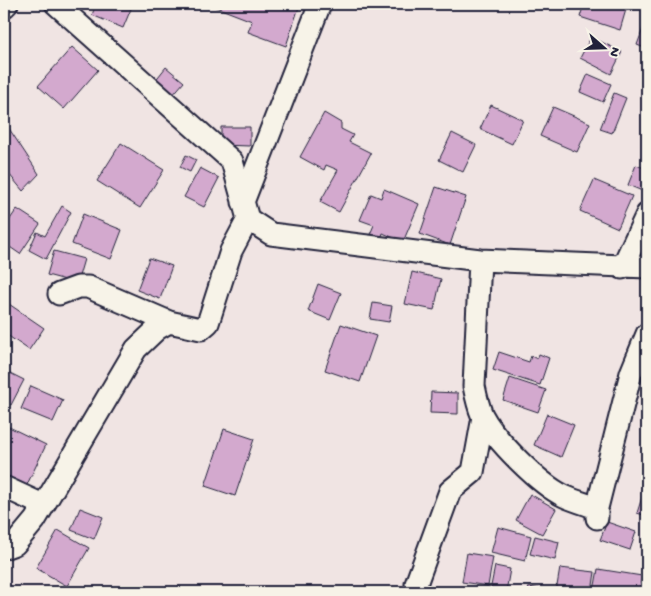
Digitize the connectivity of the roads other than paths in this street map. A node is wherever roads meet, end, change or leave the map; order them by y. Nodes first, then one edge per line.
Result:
1 (7, 4) edge
2 (56, 4) edge
3 (320, 4) edge
4 (4, 7) edge
5 (246, 210) junction
6 (647, 214) edge
7 (480, 260) junction
8 (647, 267) edge
9 (622, 268) junction
10 (59, 294) dead end
11 (169, 322) junction
12 (647, 334) edge
13 (483, 417) junction
14 (4, 487) edge
15 (43, 505) junction
16 (4, 548) edge
17 (416, 584) dead end

1 - 4 street
2 - 5 street
3 - 5 street
5 - 7 street
5 - 11 street
6 - 9 street
7 - 9 street
7 - 13 street
8 - 9 street
10 - 11 street
11 - 15 street
12 - 13 street
13 - 17 street
14 - 15 street
15 - 16 street

